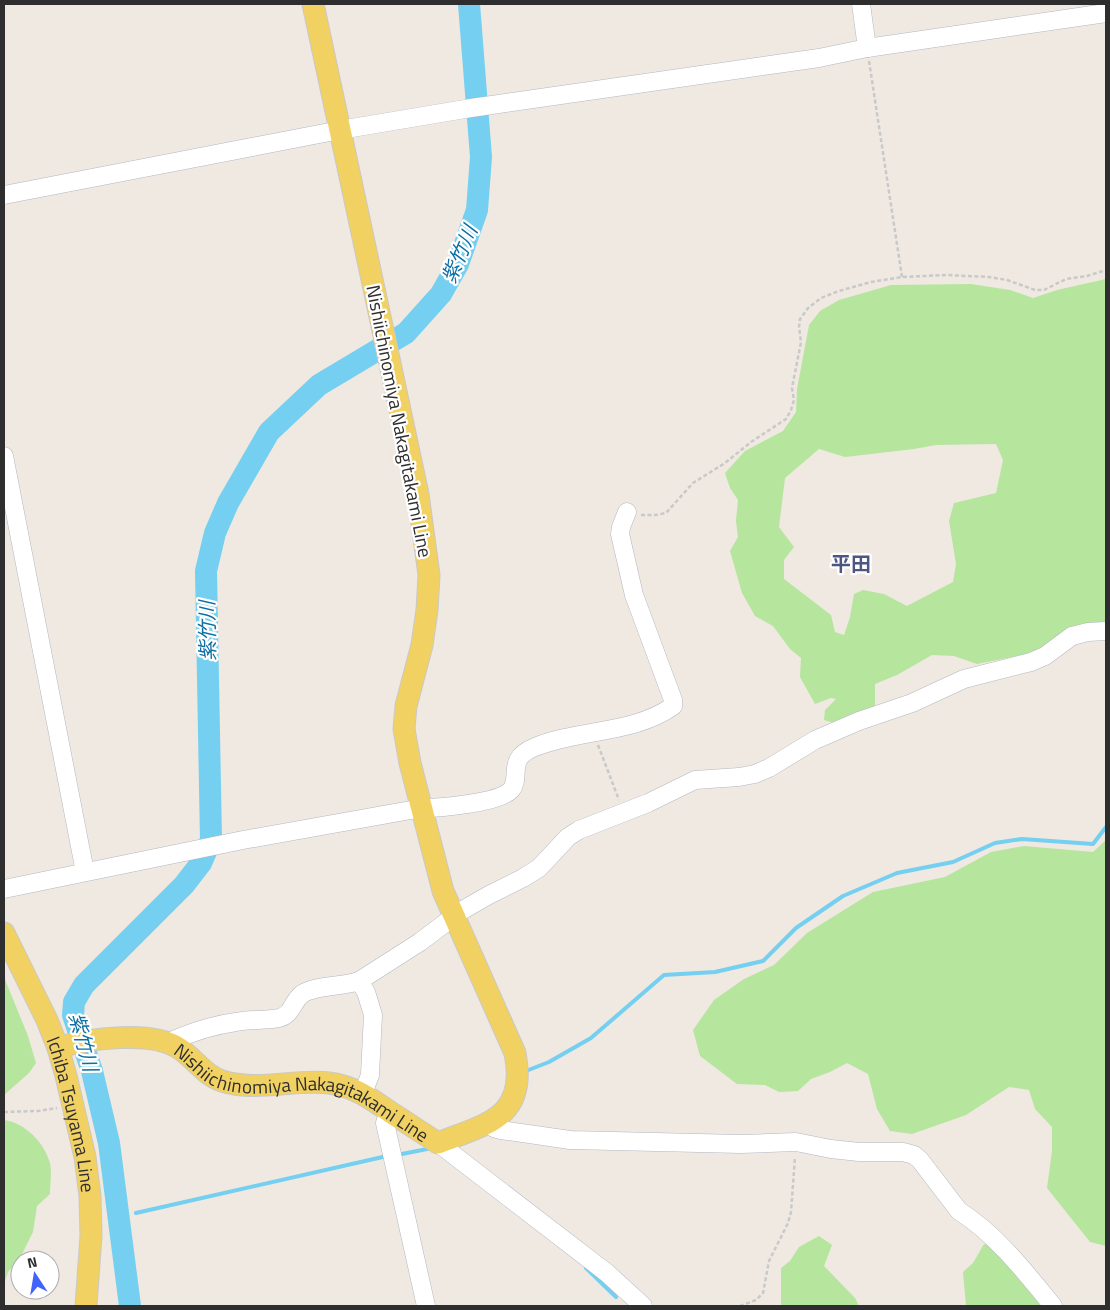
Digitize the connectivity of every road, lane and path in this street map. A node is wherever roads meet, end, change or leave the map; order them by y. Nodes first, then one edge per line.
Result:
1 (312, 4) edge
2 (861, 4) edge
3 (1106, 13) edge
4 (867, 48) junction
5 (340, 130) junction
6 (4, 195) edge
7 (1106, 270) edge
8 (902, 277) junction
9 (4, 456) edge
10 (627, 512) joint
11 (1106, 631) edge
12 (594, 732) junction
13 (422, 808) junction
14 (624, 813) junction
15 (85, 872) junction
16 (4, 889) edge
17 (454, 916) junction
18 (4, 933) edge
19 (359, 981) junction
20 (169, 1042) junction
21 (66, 1045) junction
22 (363, 1093) junction
23 (38, 1111) dead end
24 (389, 1111) junction
25 (4, 1112) edge
26 (489, 1124) junction
27 (796, 1142) junction
28 (438, 1143) junction
29 (86, 1306) edge
30 (426, 1306) edge
31 (643, 1306) edge
32 (740, 1306) edge
33 (1053, 1306) edge

1 - 5 main road, Nishiichinomiya Nakagitakami Line
2 - 4 street
3 - 4 street
4 - 5 street
4 - 8 path
5 - 6 street
5 - 13 main road, Nishiichinomiya Nakagitakami Line
7 - 8 path
8 - 10 path
9 - 15 street
10 - 12 street
11 - 14 street
12 - 13 street
12 - 14 path
13 - 15 street
13 - 17 main road, Nishiichinomiya Nakagitakami Line
14 - 17 street
15 - 16 street
17 - 19 street
17 - 26 main road, Nishiichinomiya Nakagitakami Line
18 - 21 main road, Ichiba Tsuyama Line
19 - 20 street
19 - 22 street
20 - 21 main road, Nishiichinomiya Nakagitakami Line
20 - 22 main road, Nishiichinomiya Nakagitakami Line
21 - 29 main road, Ichiba Tsuyama Line
22 - 24 main road, Nishiichinomiya Nakagitakami Line
23 - 25 path
24 - 28 main road, Nishiichinomiya Nakagitakami Line
24 - 30 street
26 - 27 street
26 - 28 main road, Nishiichinomiya Nakagitakami Line
27 - 32 path
27 - 33 street
28 - 31 street

